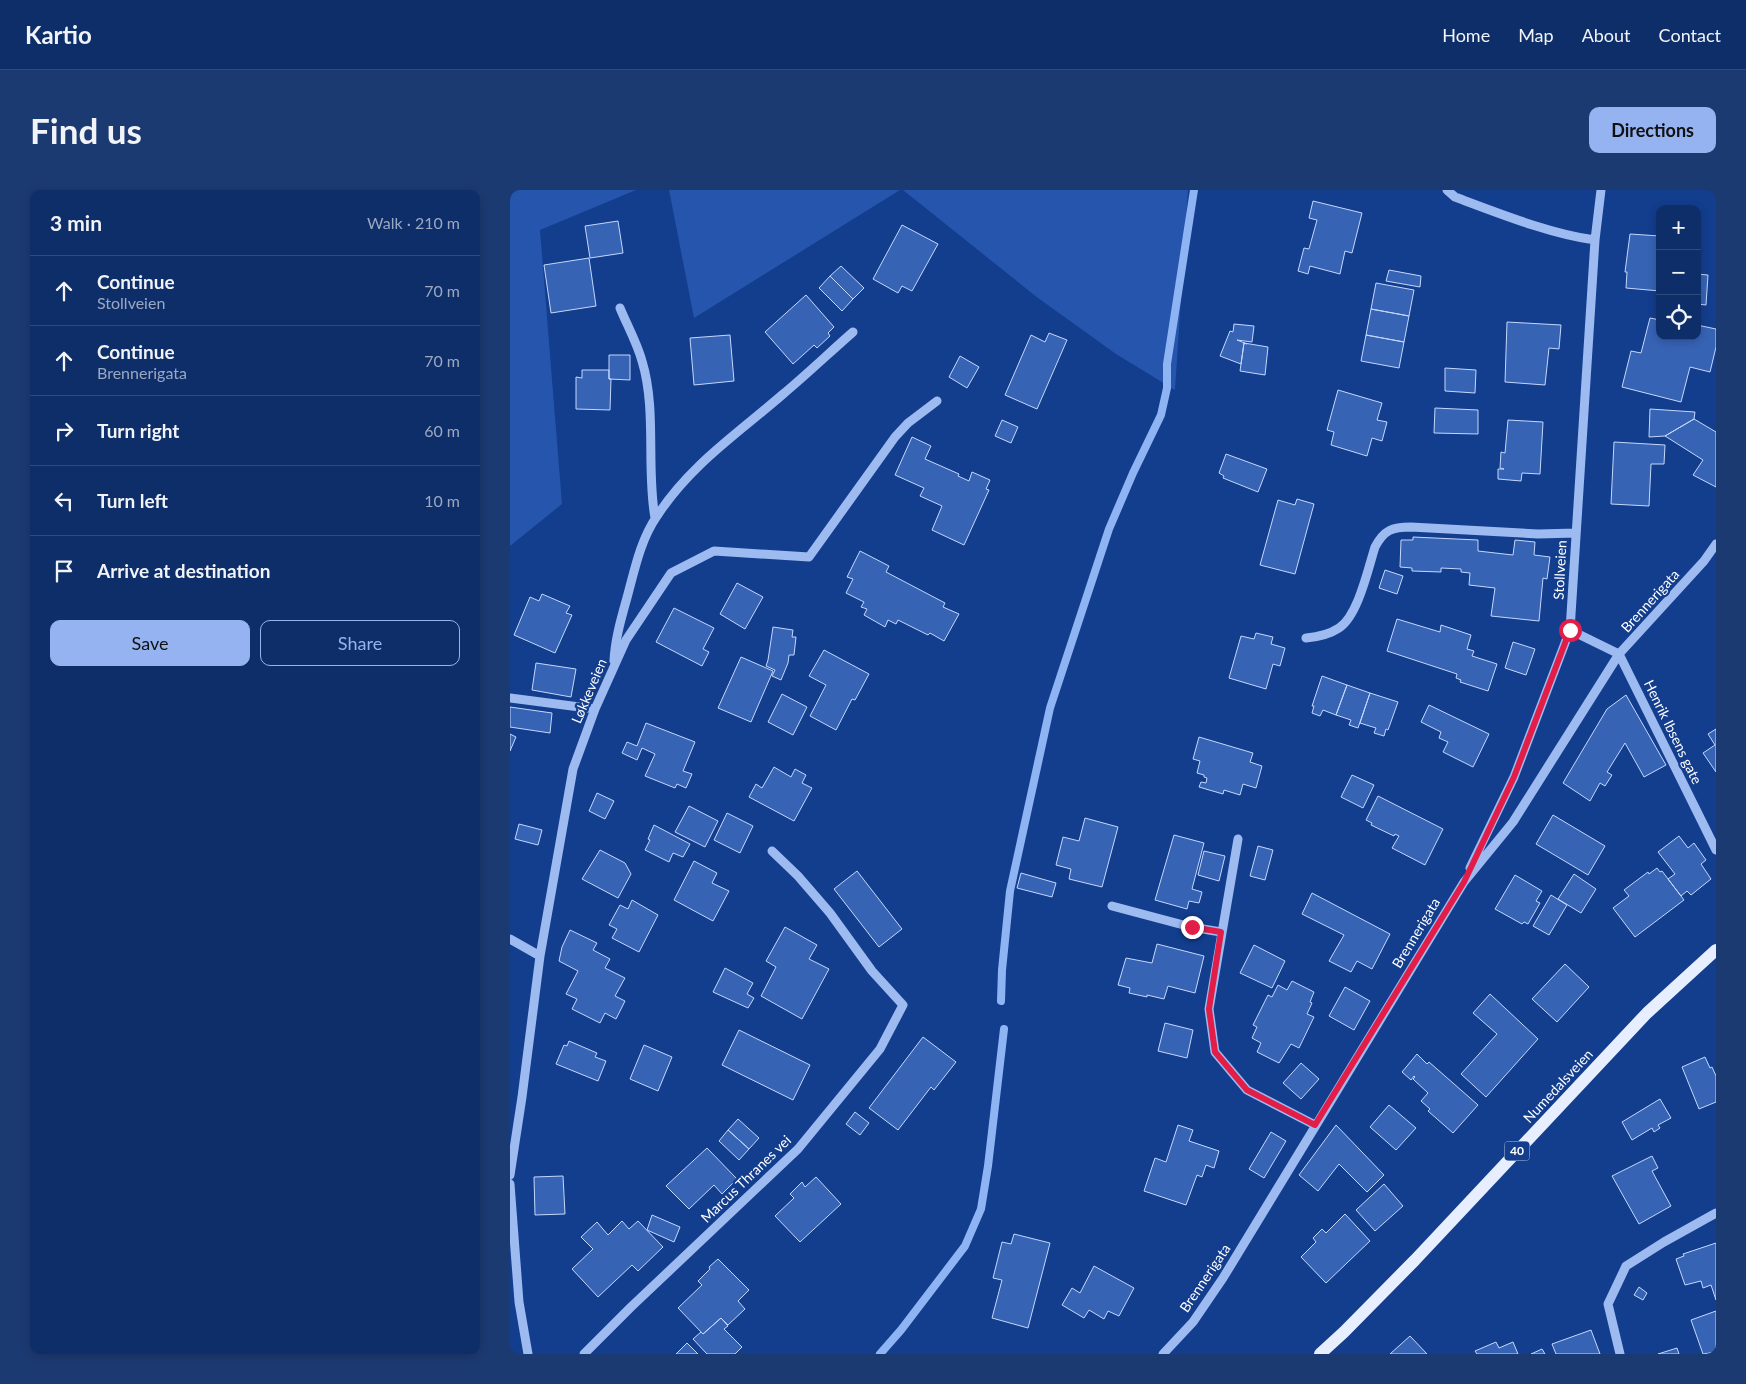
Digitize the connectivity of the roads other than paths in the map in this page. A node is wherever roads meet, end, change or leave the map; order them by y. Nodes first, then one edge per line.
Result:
1 (1447, 190) edge
2 (1601, 190) edge
3 (1595, 240) junction
4 (620, 308) dead end
5 (853, 332) dead end
6 (937, 400) dead end
7 (656, 518) junction
8 (1576, 533) junction
9 (1716, 544) edge
10 (1570, 630) junction
11 (1306, 638) dead end
12 (1619, 654) junction
13 (613, 669) junction
14 (510, 698) edge
15 (595, 709) junction
16 (1713, 834) edge
17 (1238, 838) dead end
18 (1716, 850) edge
19 (772, 851) dead end
20 (1464, 882) junction
21 (1112, 906) dead end
22 (1221, 932) junction
23 (510, 939) edge
24 (1716, 950) edge
25 (540, 956) junction
26 (1315, 1125) junction
27 (510, 1175) edge
28 (510, 1184) edge
29 (1716, 1213) edge
30 (514, 1300) edge
31 (528, 1354) edge
32 (584, 1354) edge
33 (1163, 1354) edge
34 (1320, 1354) edge
35 (1620, 1354) edge

1 - 3 street
2 - 3 street, Stollveien
3 - 8 street, Stollveien
4 - 7 street
5 - 7 street
6 - 13 street, Løkkeveien
7 - 13 street
8 - 10 street, Stollveien
8 - 11 street
9 - 12 street, Brennerigata
10 - 12 street
10 - 20 street, Stollveien
12 - 16 street, Henrik Ibsens gate
12 - 20 street, Brennerigata
13 - 15 street, Løkkeveien
14 - 15 street
15 - 25 street, Løkkeveien
16 - 18 street, Henrik Ibsens gate
17 - 22 street
19 - 32 street, Marcus Thranes vei
20 - 26 street, Brennerigata
21 - 22 street
22 - 26 street
23 - 25 street
24 - 34 main road, Numedalsveien / 40
25 - 27 street, Løkkeveien
26 - 33 street, Brennerigata
28 - 30 street
29 - 35 street
30 - 31 street

